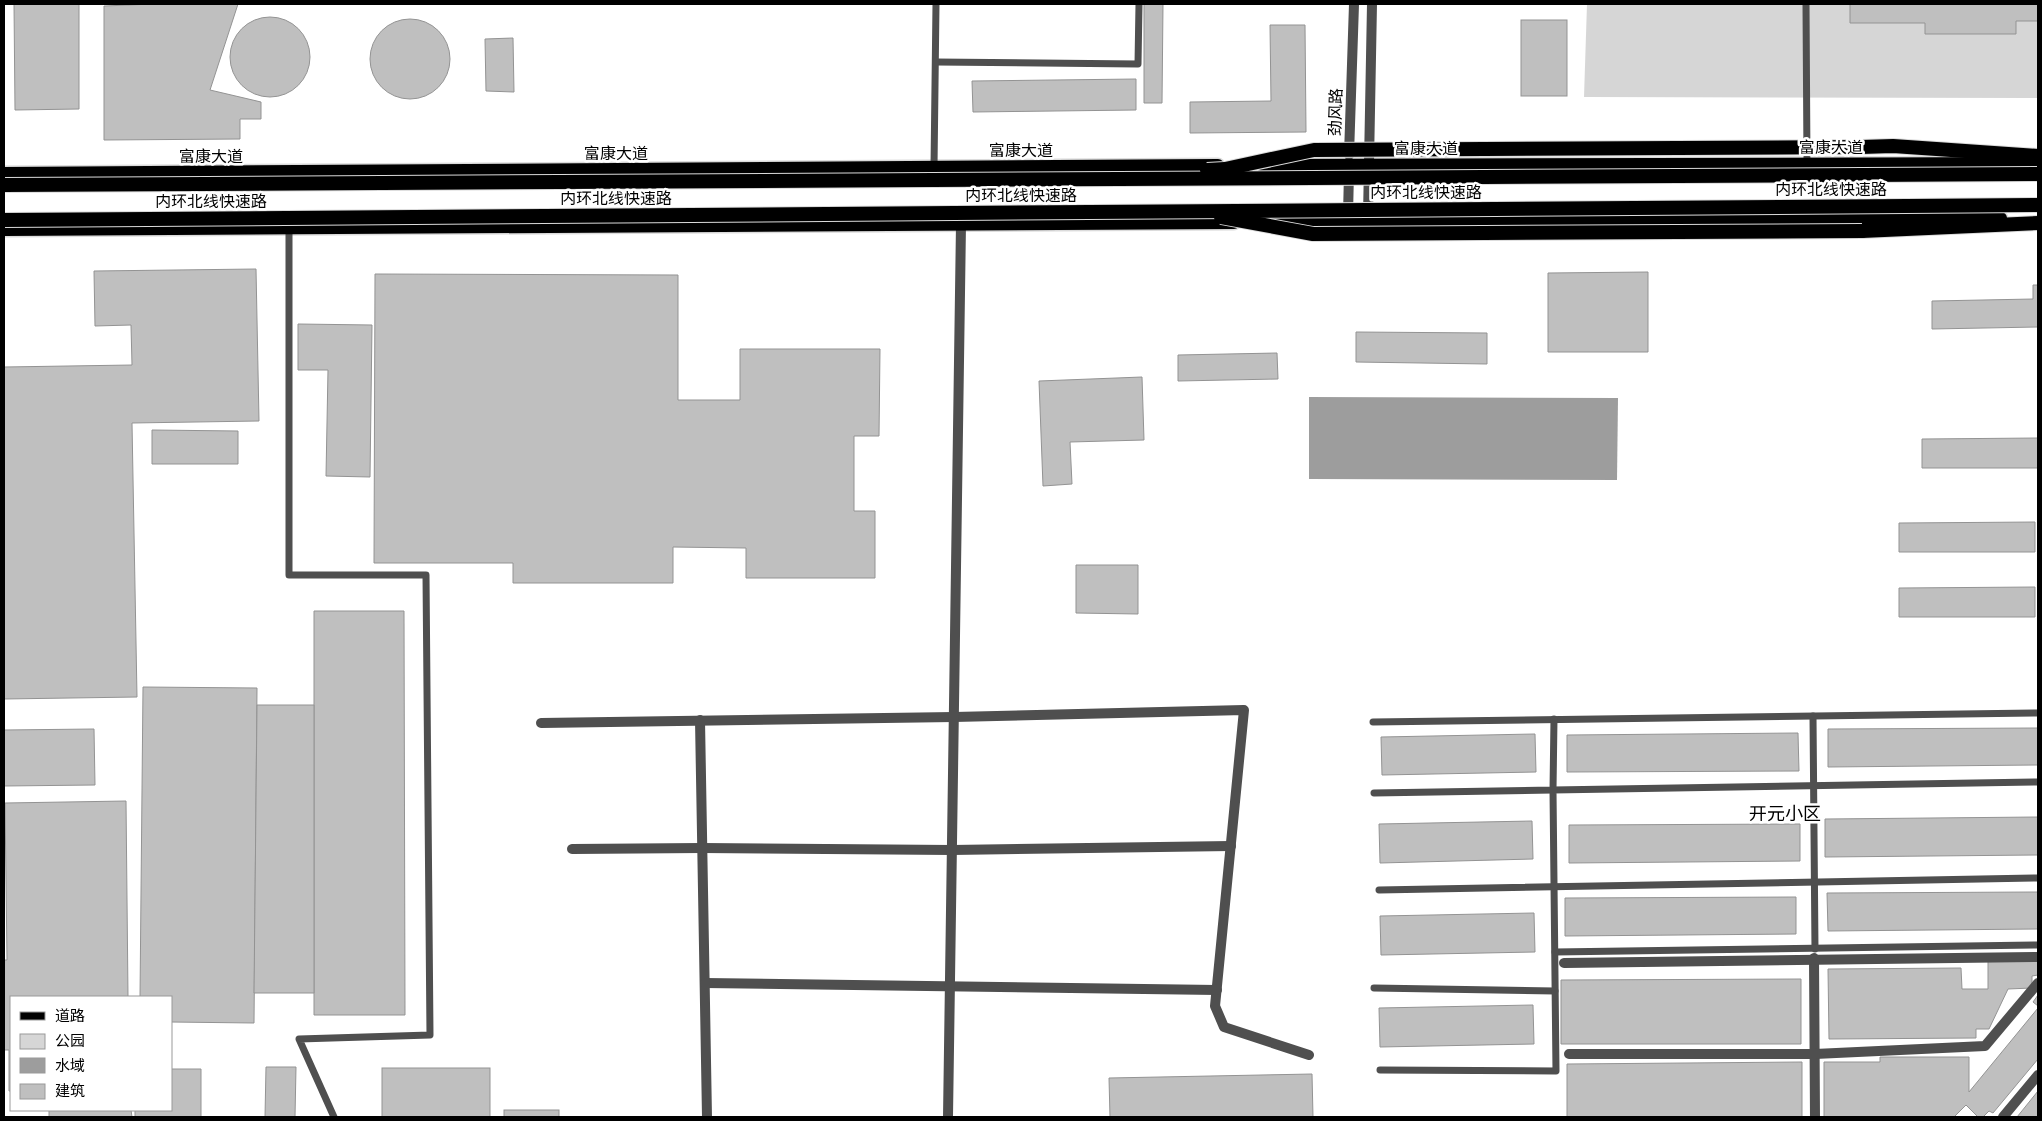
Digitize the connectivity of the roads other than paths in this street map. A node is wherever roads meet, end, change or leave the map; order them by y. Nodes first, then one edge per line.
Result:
1 (936, 4) edge
2 (1139, 4) edge
3 (1354, 4) edge
4 (1372, 4) edge
5 (1806, 4) edge
6 (936, 62) junction
7 (2038, 156) edge
8 (2038, 162) edge
9 (1807, 163) junction
10 (1349, 164) junction
11 (1368, 164) junction
12 (934, 167) junction
13 (4, 173) edge
14 (2038, 174) edge
15 (1060, 179) junction
16 (4, 185) edge
17 (2038, 205) edge
18 (1058, 212) junction
19 (2038, 218) edge
20 (4, 220) edge
21 (1348, 222) junction
22 (1368, 222) junction
23 (2038, 223) edge
24 (961, 224) junction
25 (289, 228) junction
26 (4, 230) edge
27 (2038, 713) edge
28 (1813, 716) junction
29 (954, 717) junction
30 (1554, 719) junction
31 (700, 720) junction
32 (1373, 722) dead end
33 (540, 723) dead end
34 (2038, 782) edge
35 (1814, 786) junction
36 (1553, 790) junction
37 (1374, 792) dead end
38 (1231, 846) junction
39 (702, 848) junction
40 (572, 849) dead end
41 (952, 850) junction
42 (2038, 878) edge
43 (1815, 882) junction
44 (1554, 887) junction
45 (1379, 890) dead end
46 (2038, 945) edge
47 (1555, 952) junction
48 (1814, 954) junction
49 (2038, 957) edge
50 (1564, 963) dead end
51 (705, 983) junction
52 (2038, 983) edge
53 (950, 988) junction
54 (1374, 988) dead end
55 (1217, 990) junction
56 (1555, 991) junction
57 (1568, 1054) dead end
58 (1815, 1054) junction
59 (1309, 1055) dead end
60 (1380, 1070) dead end
61 (2038, 1075) edge
62 (334, 1117) edge
63 (707, 1117) edge
64 (948, 1117) edge
65 (1815, 1117) edge
66 (2004, 1117) edge

1 - 6 lane
2 - 6 lane
3 - 10 street, 劲风路
4 - 11 street, 劲风路
5 - 9 lane
6 - 12 lane
7 - 15 highway, bridge
8 - 9 main road, 富康大道
9 - 11 main road, 富康大道
10 - 11 main road, 富康大道
10 - 12 main road, 富康大道
10 - 21 street, 劲风路
11 - 22 street, 劲风路
12 - 13 main road, 富康大道
14 - 15 highway, 内环北线快速路, bridge
15 - 16 highway, 内环北线快速路, bridge
17 - 18 highway, 内环北线快速路, bridge
18 - 20 highway, 内环北线快速路, bridge
18 - 23 highway, bridge
19 - 22 main road
21 - 22 main road
21 - 24 main road
24 - 25 main road
24 - 29 street
25 - 26 main road
25 - 62 lane
27 - 28 lane
28 - 30 lane
28 - 35 lane
29 - 31 street
29 - 38 street
29 - 41 street
30 - 32 lane
30 - 36 lane
31 - 33 street
31 - 39 street
34 - 35 lane
35 - 36 lane
35 - 43 lane
36 - 37 lane
36 - 44 lane
38 - 41 street
38 - 55 street
39 - 40 street
39 - 41 street
39 - 51 street
41 - 53 street
42 - 43 lane
43 - 44 lane
43 - 48 lane
44 - 45 lane
44 - 47 lane
46 - 48 lane
47 - 48 lane
47 - 56 lane
48 - 49 street
48 - 50 street
48 - 58 street
51 - 53 street
51 - 63 street
52 - 58 street
53 - 55 street
53 - 64 street
54 - 56 lane
55 - 59 street
56 - 60 lane
57 - 58 street
58 - 65 street
61 - 66 street

